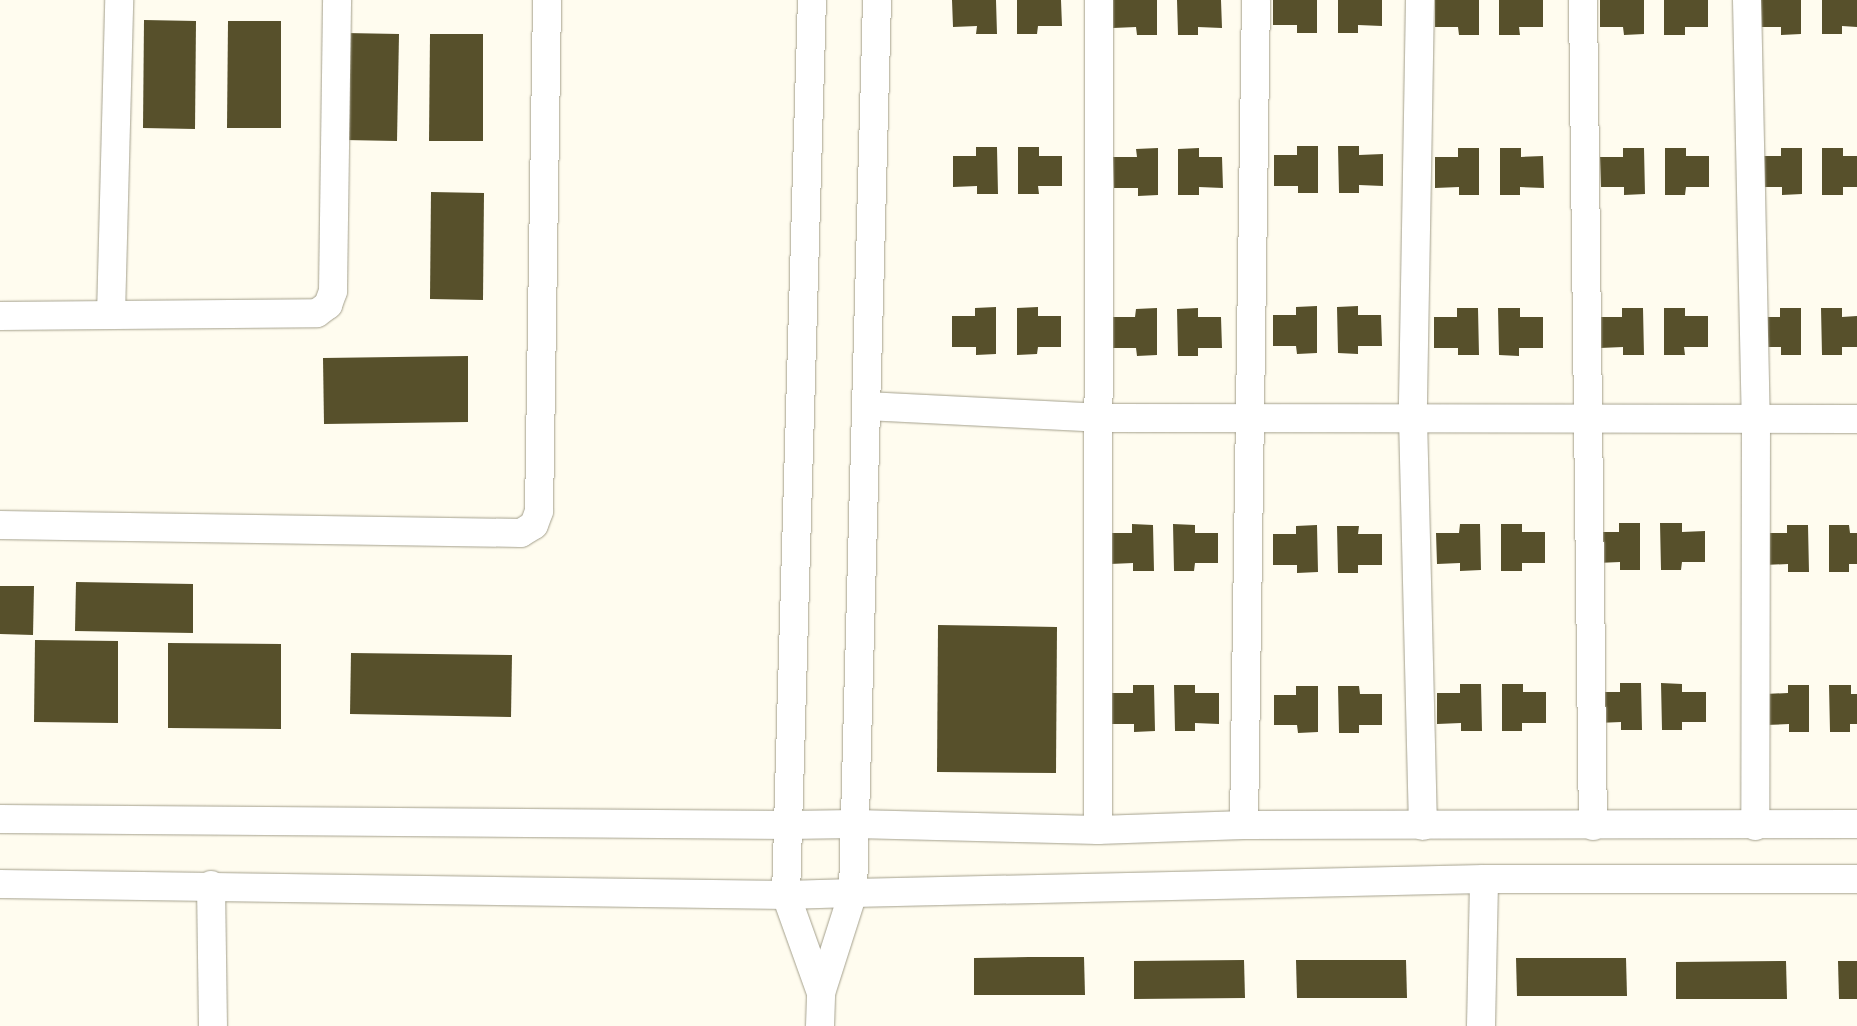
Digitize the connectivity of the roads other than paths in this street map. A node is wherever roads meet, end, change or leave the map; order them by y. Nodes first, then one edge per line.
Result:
1 (119, 0) edge
2 (337, 0) edge
3 (547, 0) edge
4 (812, 0) edge
5 (877, 0) edge
6 (1099, 0) edge
7 (1256, 0) edge
8 (1420, 0) edge
9 (1583, 0) edge
10 (1747, 0) edge
11 (111, 315) junction
12 (0, 316) edge
13 (866, 406) junction
14 (1249, 417) junction
15 (1099, 418) junction
16 (1413, 418) junction
17 (1857, 419) edge
18 (1585, 420) junction
19 (1756, 420) junction
20 (0, 525) edge
21 (0, 820) edge
22 (855, 824) junction
23 (1857, 824) edge
24 (788, 825) junction
25 (1244, 825) junction
26 (1423, 826) junction
27 (1593, 826) junction
28 (1755, 826) junction
29 (1098, 830) junction
30 (1484, 879) junction
31 (1857, 880) edge
32 (0, 884) edge
33 (211, 885) junction
34 (853, 893) junction
35 (786, 895) junction
36 (821, 993) junction
37 (213, 1026) edge
38 (820, 1026) edge
39 (1481, 1026) edge

1 - 11 street
2 - 11 street
3 - 20 street
4 - 24 street
5 - 13 street
6 - 15 street
7 - 14 street
8 - 16 street
9 - 18 street
10 - 19 street
11 - 12 street
13 - 15 street
13 - 22 street
14 - 15 street
14 - 16 street
14 - 25 street
15 - 29 street
16 - 18 street
16 - 26 street
17 - 19 street
18 - 19 street
18 - 27 street
19 - 28 street
21 - 24 street
22 - 24 street
22 - 29 street
22 - 34 street
23 - 28 street
24 - 35 street
25 - 26 street
25 - 29 street
26 - 27 street
27 - 28 street
30 - 31 street
30 - 34 street
30 - 39 street
32 - 33 street
33 - 35 street
33 - 37 street
34 - 35 street
34 - 36 street
35 - 36 street
36 - 38 street

